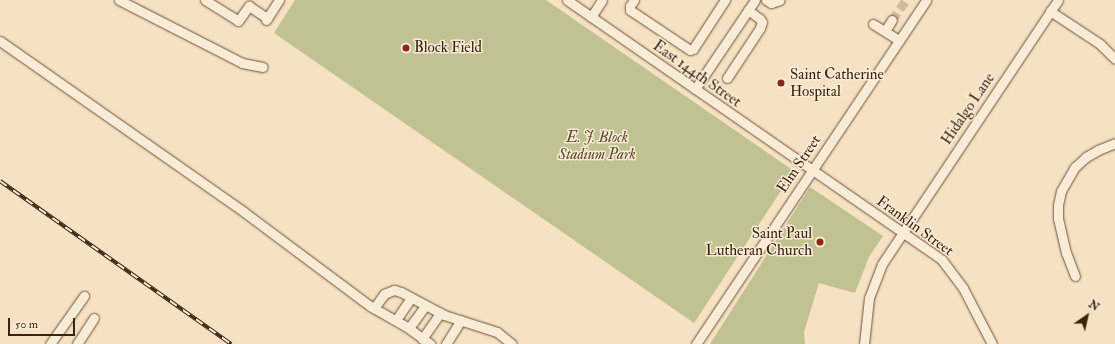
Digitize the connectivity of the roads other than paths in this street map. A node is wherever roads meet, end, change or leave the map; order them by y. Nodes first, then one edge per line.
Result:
1 (119, 0) edge
2 (205, 0) edge
3 (279, 0) edge
4 (567, 0) edge
5 (602, 0) edge
6 (634, 0) edge
7 (725, 0) edge
8 (755, 0) edge
9 (766, 0) edge
10 (780, 0) edge
11 (926, 0) edge
12 (1058, 0) edge
13 (748, 10) junction
14 (1050, 12) junction
15 (591, 17) junction
16 (892, 20) tunnel mouth
17 (873, 24) dead end
18 (886, 31) junction
19 (899, 40) junction
20 (0, 41) edge
21 (1115, 59) edge
22 (263, 66) dead end
23 (727, 78) dead end
24 (695, 89) junction
25 (1115, 143) edge
26 (812, 170) junction
27 (902, 233) junction
28 (1075, 276) dead end
29 (84, 296) dead end
30 (411, 298) junction
31 (425, 306) junction
32 (374, 308) junction
33 (440, 313) junction
34 (94, 318) dead end
35 (396, 320) junction
36 (461, 320) junction
37 (409, 328) junction
38 (426, 341) edge
39 (50, 344) edge
40 (78, 344) edge
41 (446, 344) edge
42 (512, 344) edge
43 (696, 344) edge
44 (864, 344) edge
45 (992, 344) edge

1 - 22 street
2 - 3 street
4 - 15 street, East 144th Street
5 - 15 street
6 - 7 street
8 - 13 street
9 - 10 street
11 - 19 street, Elm Street
12 - 14 street, Hidalgo Lane
13 - 23 street
13 - 24 street
14 - 21 street
14 - 27 street, Hidalgo Lane
15 - 24 street, East 144th Street
16 - 18 street
17 - 18 street
18 - 19 street
19 - 26 street, Elm Street
20 - 32 street
24 - 26 street, East 144th Street
25 - 28 street
26 - 27 street, Franklin Street
26 - 43 street, Elm Street
27 - 44 street, Hidalgo Lane
27 - 45 street, Franklin Street
29 - 39 street
30 - 31 street
30 - 32 street
30 - 35 street
31 - 33 street
31 - 37 street
32 - 35 street
33 - 36 street
33 - 38 street
34 - 40 street
35 - 37 street
36 - 41 street
36 - 42 street
37 - 38 street

